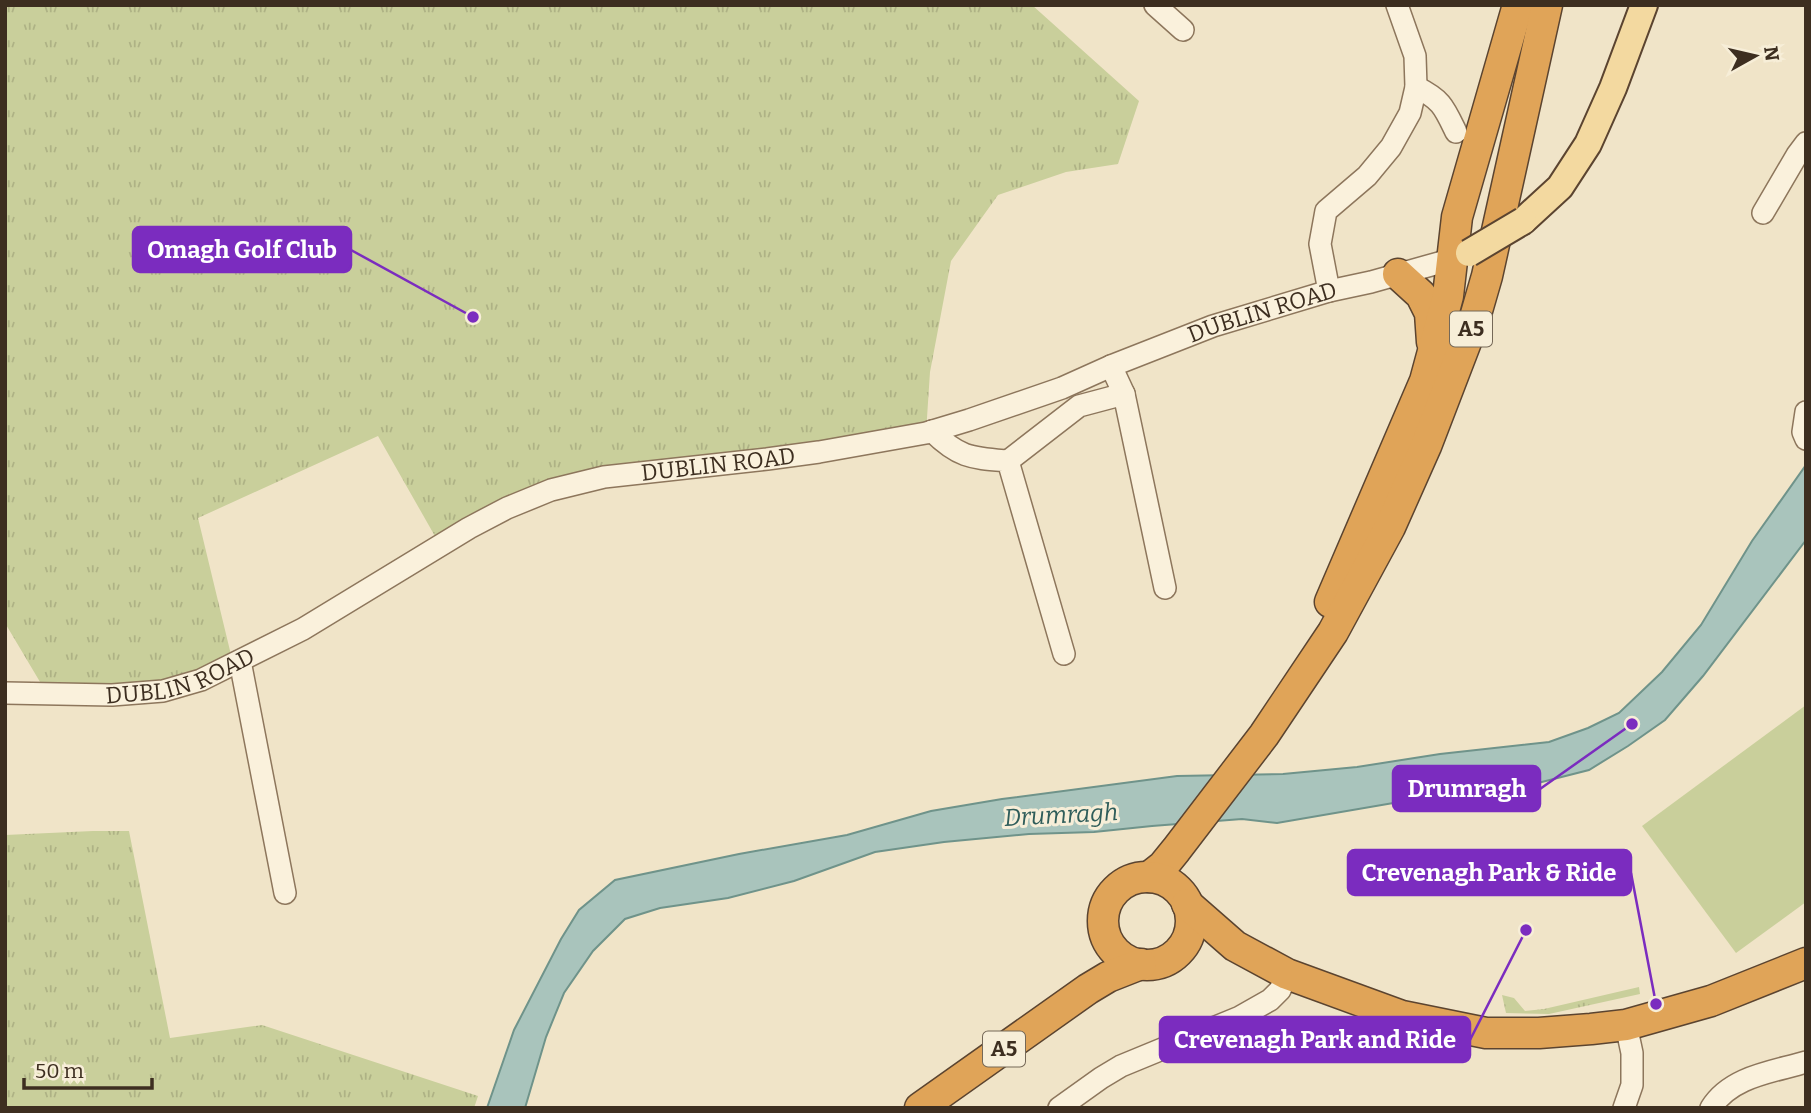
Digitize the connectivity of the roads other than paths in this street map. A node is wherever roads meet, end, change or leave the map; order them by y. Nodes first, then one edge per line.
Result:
1 (1155, 5) edge
2 (1397, 5) edge
3 (1518, 5) edge
4 (1547, 5) edge
5 (1644, 5) edge
6 (1183, 30) dead end
7 (1416, 87) junction
8 (1456, 132) dead end
9 (1806, 143) edge
10 (1763, 213) dead end
11 (1461, 256) junction
12 (1398, 274) junction
13 (1329, 291) junction
14 (1433, 352) junction
15 (1111, 366) junction
16 (1124, 394) junction
17 (1806, 412) edge
18 (932, 431) junction
19 (1806, 439) edge
20 (1008, 461) junction
21 (1165, 588) dead end
22 (1064, 654) dead end
23 (240, 661) junction
24 (5, 693) edge
25 (1287, 702) junction
26 (1170, 889) junction
27 (285, 893) dead end
28 (1108, 941) junction
29 (1235, 946) junction
30 (1180, 950) junction
31 (1141, 964) junction
32 (1806, 964) edge
33 (1287, 974) junction
34 (1088, 989) junction
35 (1626, 1025) junction
36 (1806, 1062) edge
37 (920, 1108) edge
38 (1059, 1108) edge
39 (1624, 1108) edge
40 (1711, 1108) edge

1 - 6 street
2 - 7 street
3 - 11 highway
4 - 25 highway, A5
5 - 11 main road, bridge
7 - 8 street
7 - 13 street
9 - 10 street
11 - 12 street, DUBLIN ROAD
11 - 14 highway
12 - 13 street, DUBLIN ROAD
12 - 14 highway
13 - 15 street, DUBLIN ROAD
14 - 25 highway
15 - 16 street
15 - 18 street, DUBLIN ROAD
16 - 20 street
16 - 21 street
17 - 19 street
18 - 20 street
18 - 23 street, DUBLIN ROAD
20 - 22 street
23 - 24 street, DUBLIN ROAD
23 - 27 street
25 - 26 highway, A5
26 - 28 highway, A5
26 - 29 highway
26 - 30 highway
28 - 31 highway
28 - 34 highway, A5
29 - 30 highway
29 - 33 highway
30 - 31 highway, A5
31 - 34 highway, A5
32 - 35 highway
33 - 35 highway
33 - 38 street
34 - 37 highway, A5
35 - 39 street
36 - 40 street

